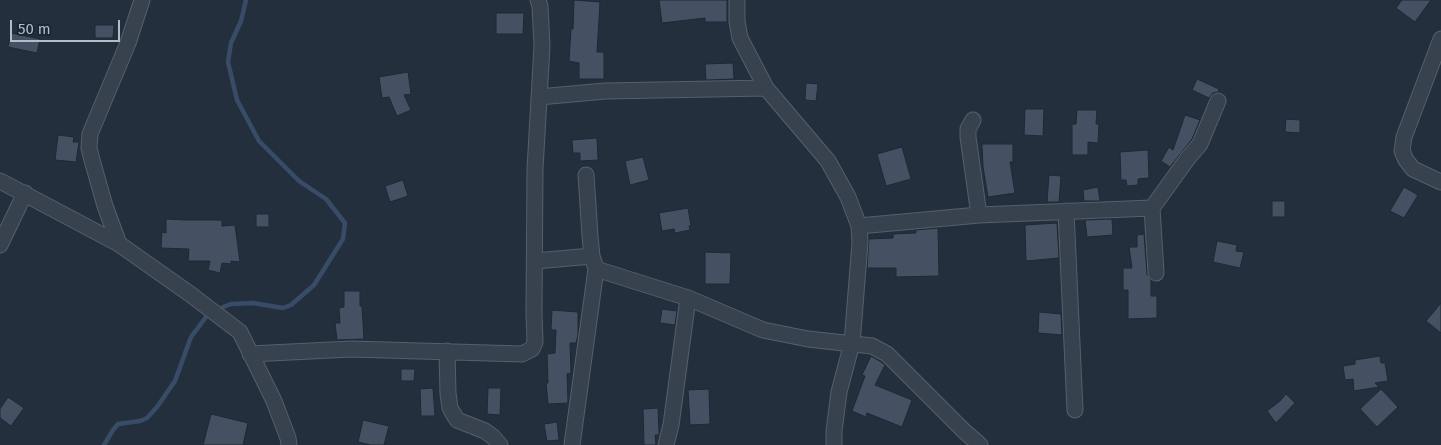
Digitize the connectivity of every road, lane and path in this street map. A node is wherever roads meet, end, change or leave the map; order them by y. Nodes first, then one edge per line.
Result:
1 (142, 0) edge
2 (538, 0) edge
3 (737, 0) edge
4 (1441, 39) edge
5 (766, 88) junction
6 (539, 97) junction
7 (1218, 101) dead end
8 (972, 120) dead end
9 (586, 175) dead end
10 (0, 181) edge
11 (1441, 182) edge
12 (25, 193) junction
13 (1152, 208) junction
14 (1066, 211) junction
15 (979, 215) junction
16 (859, 226) junction
17 (119, 244) junction
18 (0, 245) edge
19 (535, 261) junction
20 (594, 263) junction
21 (1156, 273) dead end
22 (688, 298) junction
23 (852, 344) junction
24 (447, 351) junction
25 (250, 354) junction
26 (1075, 410) dead end
27 (289, 445) edge
28 (500, 445) edge
29 (572, 445) edge
30 (666, 445) edge
31 (834, 445) edge
32 (980, 445) edge

1 - 17 street
2 - 6 street
3 - 5 street
4 - 11 street
5 - 6 street
5 - 16 street
6 - 19 street
7 - 13 street
8 - 15 street
9 - 20 street
10 - 12 street
12 - 17 street
12 - 18 street
13 - 14 street
13 - 21 street
14 - 15 street
14 - 26 street
15 - 16 street
16 - 23 street
17 - 25 street
19 - 20 street
19 - 24 street
20 - 22 street
20 - 29 street
22 - 23 street
22 - 30 street
23 - 31 street
23 - 32 street
24 - 25 street
24 - 28 street
25 - 27 street

